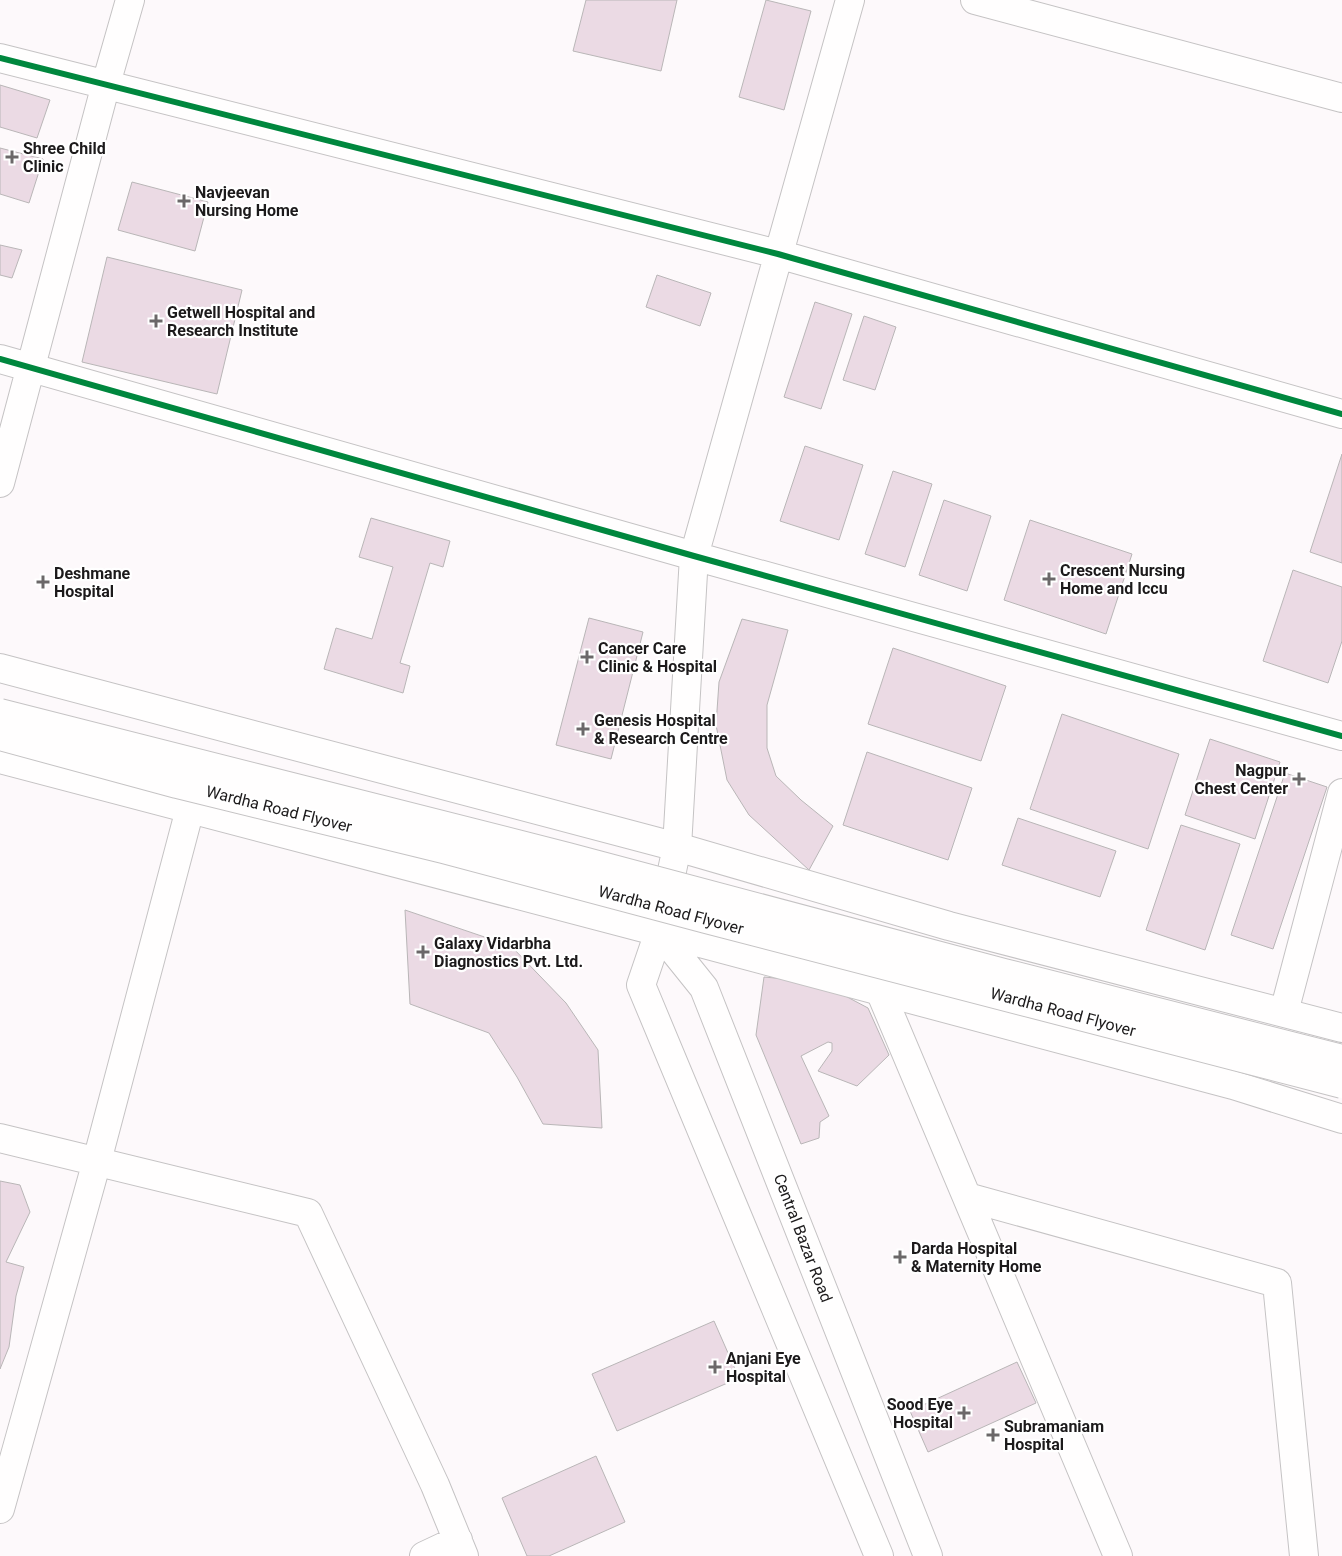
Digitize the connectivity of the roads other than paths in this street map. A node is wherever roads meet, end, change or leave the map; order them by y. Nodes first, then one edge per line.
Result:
1 (130, 0) edge
2 (850, 0) edge
3 (975, 0) edge
4 (0, 58) edge
5 (106, 84) junction
6 (1342, 98) edge
7 (778, 254) junction
8 (0, 359) edge
9 (31, 368) junction
10 (1342, 414) edge
11 (0, 483) edge
12 (694, 556) junction
13 (0, 668) edge
14 (0, 713) edge
15 (0, 736) edge
16 (1342, 736) edge
17 (0, 759) edge
18 (1342, 793) edge
19 (190, 809) junction
20 (678, 847) junction
21 (659, 932) junction
22 (880, 991) junction
23 (1284, 1012) junction
24 (1342, 1028) edge
25 (1342, 1059) edge
26 (1342, 1084) edge
27 (1342, 1119) edge
28 (0, 1138) edge
29 (97, 1161) junction
30 (967, 1197) junction
31 (0, 1509) edge
32 (461, 1548) edge
33 (424, 1556) edge
34 (879, 1556) edge
35 (928, 1556) edge
36 (1118, 1556) edge
37 (1304, 1556) edge

1 - 5 main road
2 - 7 main road
3 - 6 main road
4 - 5 main road
5 - 7 main road
5 - 9 main road
7 - 10 main road
7 - 12 main road
8 - 9 main road
9 - 11 main road
9 - 12 main road
12 - 16 main road
12 - 20 main road
13 - 20 main road
14 - 25 main road, Wardha Road Flyover, bridge
15 - 26 main road, Wardha Road Flyover, bridge
17 - 19 main road
18 - 23 main road
19 - 21 main road
19 - 29 main road
20 - 21 main road
20 - 23 main road
21 - 22 main road
21 - 34 main road
21 - 35 main road, Central Bazar Road
22 - 27 main road
22 - 30 main road
23 - 24 main road
28 - 29 main road
29 - 31 main road
29 - 32 main road
30 - 36 main road
30 - 37 main road
32 - 33 main road

